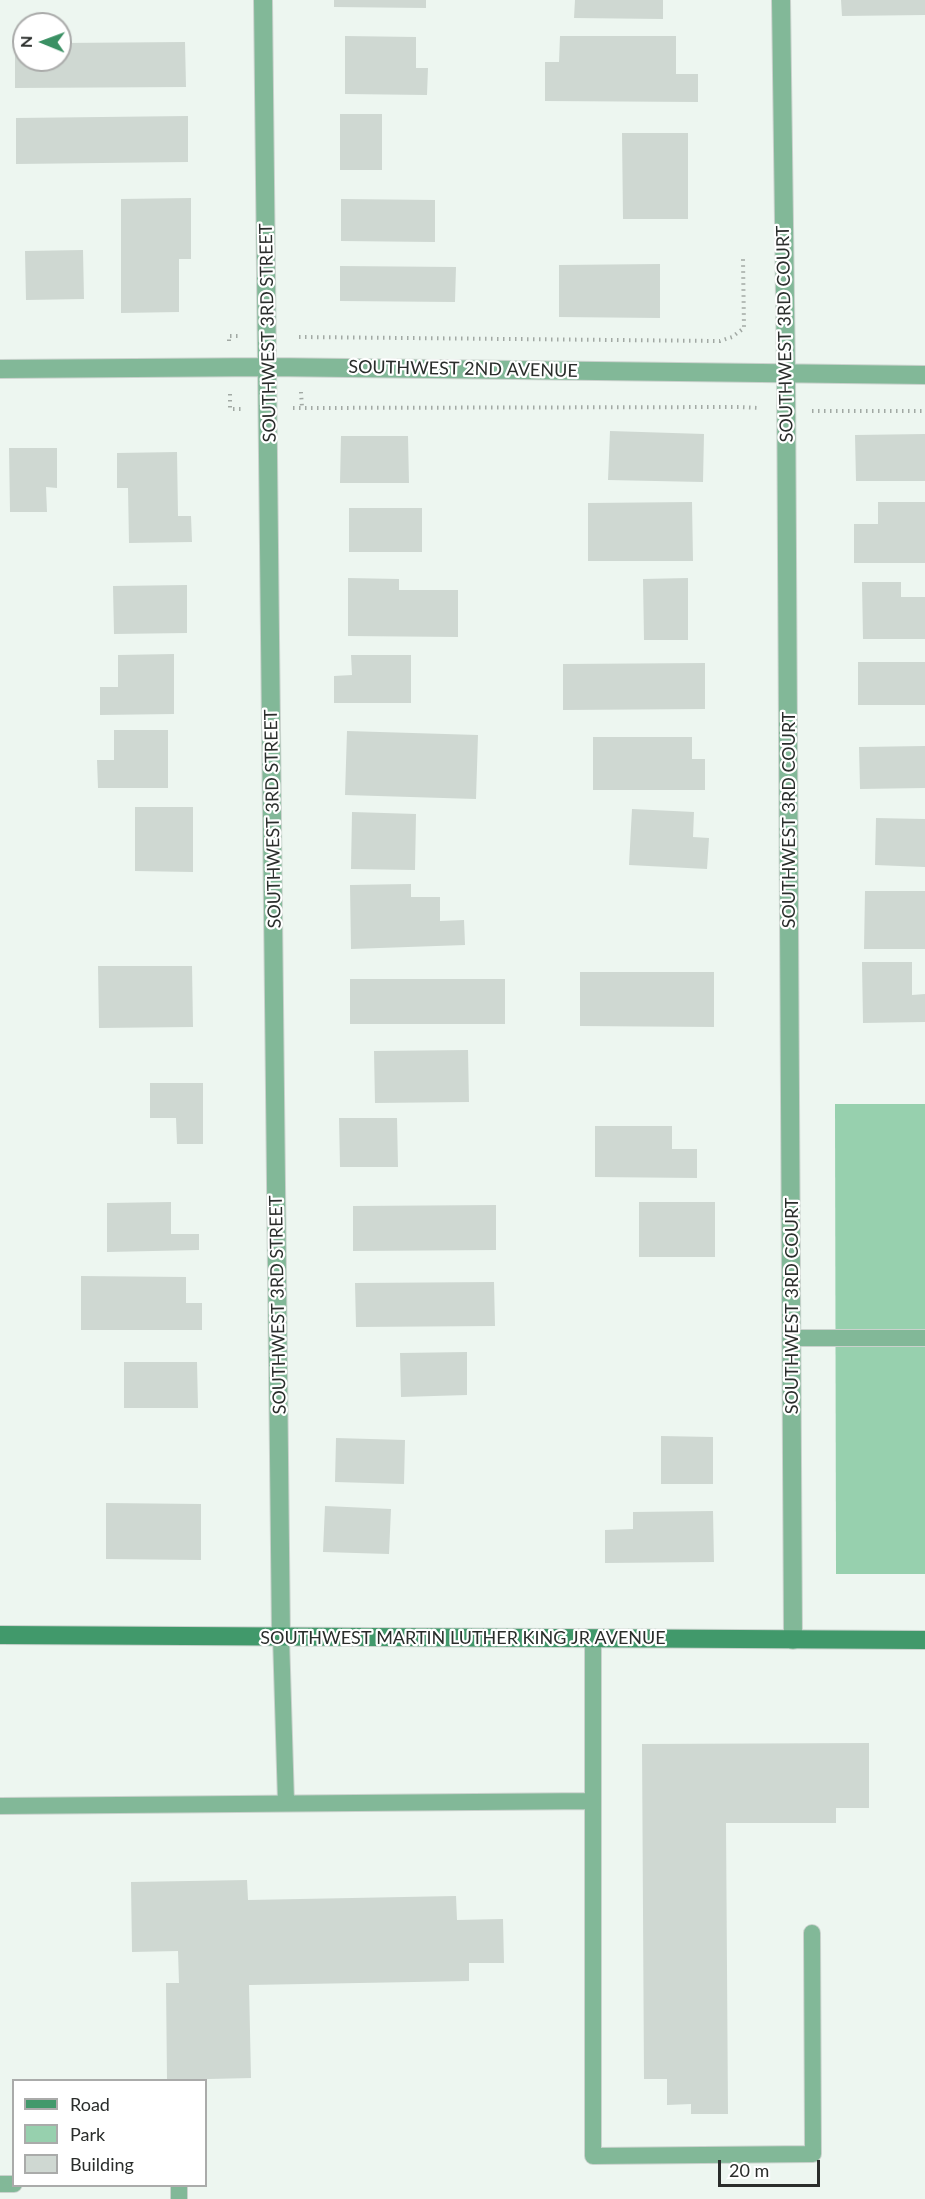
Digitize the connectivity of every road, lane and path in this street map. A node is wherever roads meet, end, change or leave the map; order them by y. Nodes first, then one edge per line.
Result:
1 (263, 0) edge
2 (781, 0) edge
3 (743, 259) dead end
4 (299, 337) dead end
5 (268, 367) junction
6 (0, 369) edge
7 (786, 374) junction
8 (925, 375) edge
9 (302, 408) dead end
10 (786, 411) junction
11 (925, 411) edge
12 (792, 1338) junction
13 (925, 1338) edge
14 (0, 1635) edge
15 (281, 1637) junction
16 (593, 1638) junction
17 (793, 1640) junction
18 (925, 1640) edge
19 (593, 1801) junction
20 (286, 1802) junction
21 (0, 1806) edge
22 (812, 1932) dead end

1 - 5 street, SOUTHWEST 3RD STREET
2 - 7 street, SOUTHWEST 3RD COURT
3 - 4 path
5 - 6 street, SOUTHWEST 2ND AVENUE
5 - 7 street, SOUTHWEST 2ND AVENUE
5 - 15 street, SOUTHWEST 3RD STREET
7 - 8 street, SOUTHWEST 2ND AVENUE
7 - 10 street, SOUTHWEST 3RD COURT
9 - 10 path
10 - 11 path
10 - 12 street, SOUTHWEST 3RD COURT
12 - 13 lane
12 - 17 street, SOUTHWEST 3RD COURT
14 - 15 street, SOUTHWEST MARTIN LUTHER KING JR AVENUE
15 - 16 street, SOUTHWEST MARTIN LUTHER KING JR AVENUE
15 - 20 lane
16 - 17 street, SOUTHWEST MARTIN LUTHER KING JR AVENUE
16 - 19 lane
17 - 18 street, SOUTHWEST MARTIN LUTHER KING JR AVENUE
19 - 20 lane
19 - 22 lane
20 - 21 lane

